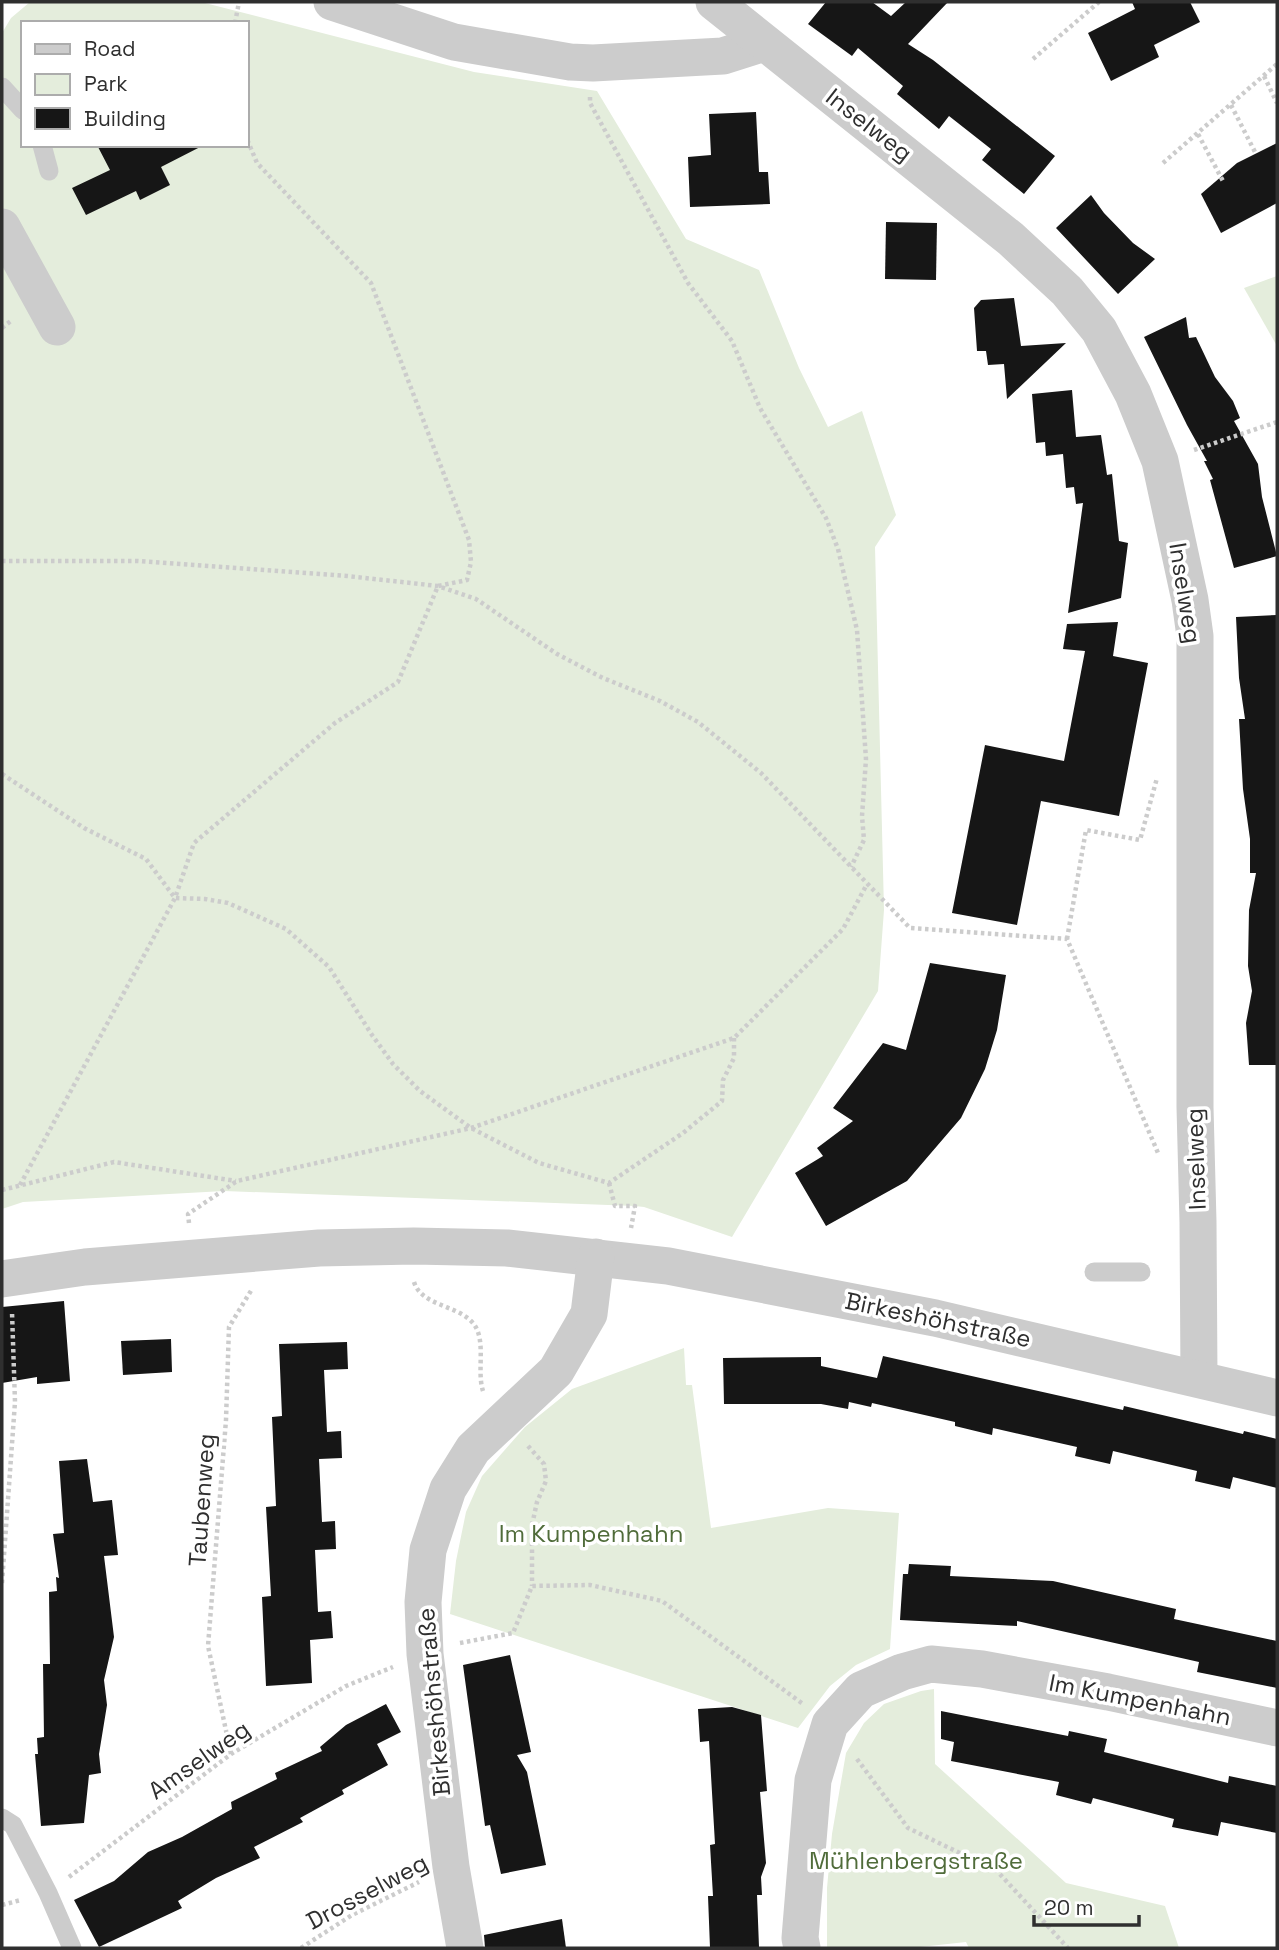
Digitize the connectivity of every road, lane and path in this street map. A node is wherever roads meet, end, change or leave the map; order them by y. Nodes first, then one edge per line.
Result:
1 (239, 2) edge
2 (332, 2) edge
3 (714, 2) edge
4 (1099, 2) edge
5 (234, 21) edge
6 (764, 43) junction
7 (1033, 59) dead end
8 (593, 63) junction
9 (1277, 64) edge
10 (1264, 76) junction
11 (2, 87) edge
12 (1277, 103) edge
13 (1231, 105) junction
14 (21, 108) edge
15 (1198, 134) junction
16 (248, 141) edge
17 (43, 147) edge
18 (1256, 154) dead end
19 (1164, 163) dead end
20 (49, 171) dead end
21 (1224, 183) dead end
22 (2, 227) edge
23 (57, 327) dead end
24 (1277, 422) edge
25 (1160, 461) junction
26 (2, 561) edge
27 (438, 586) junction
28 (1160, 766) dead end
29 (2, 774) edge
30 (851, 867) junction
31 (867, 884) junction
32 (175, 898) junction
33 (1067, 939) junction
34 (734, 1038) junction
35 (471, 1128) junction
36 (1158, 1153) dead end
37 (237, 1181) junction
38 (609, 1183) junction
39 (20, 1185) junction
40 (2, 1190) edge
41 (264, 1253) junction
42 (193, 1259) junction
43 (610, 1259) junction
44 (1094, 1272) dead end
45 (1142, 1272) dead end
46 (7, 1277) edge
47 (1199, 1378) junction
48 (1277, 1398) edge
49 (2, 1584) edge
50 (425, 1654) junction
51 (830, 1724) junction
52 (1277, 1728) edge
53 (231, 1754) junction
54 (2, 1818) edge
55 (451, 1867) junction
56 (48, 1893) junction
57 (2, 1905) edge
58 (72, 1948) edge
59 (301, 1948) edge
60 (465, 1948) edge
61 (802, 1948) edge
62 (1068, 1948) edge

1 - 5 path
2 - 8 street
3 - 6 street, Inselweg
4 - 7 path
6 - 8 street
6 - 25 street, Inselweg
8 - 30 path
9 - 10 path
10 - 12 path
10 - 13 path
11 - 14 lane
13 - 15 path
13 - 18 path
15 - 19 path
15 - 21 path
16 - 27 path
17 - 20 lane
22 - 23 street
24 - 25 path
25 - 47 street, Inselweg
26 - 27 path
27 - 30 path
27 - 32 path
28 - 33 path
29 - 32 path
30 - 31 path
31 - 33 path
31 - 34 path
32 - 35 path
32 - 39 path
33 - 36 path
34 - 35 path
34 - 38 path
35 - 37 path
35 - 38 path
37 - 39 path
37 - 42 path
38 - 43 path
39 - 40 path
41 - 42 street, Birkeshöhstraße
41 - 43 street, Birkeshöhstraße
41 - 53 path, Taubenweg
42 - 46 street, Birkeshöhstraße
43 - 47 street, Birkeshöhstraße
43 - 50 street, Birkeshöhstraße
44 - 45 lane
46 - 49 path
47 - 48 street, Birkeshöhstraße
50 - 51 path, Amselweg
50 - 53 path, Amselweg
50 - 55 street, Birkeshöhstraße
51 - 52 street, Im Kumpenhahn
51 - 61 street, Im Kumpenhahn
51 - 62 path
53 - 56 path, Amselweg
54 - 56 lane
55 - 59 path, Drosselweg
55 - 60 street, Birkeshöhstraße
56 - 57 path, Amselweg
56 - 58 lane

